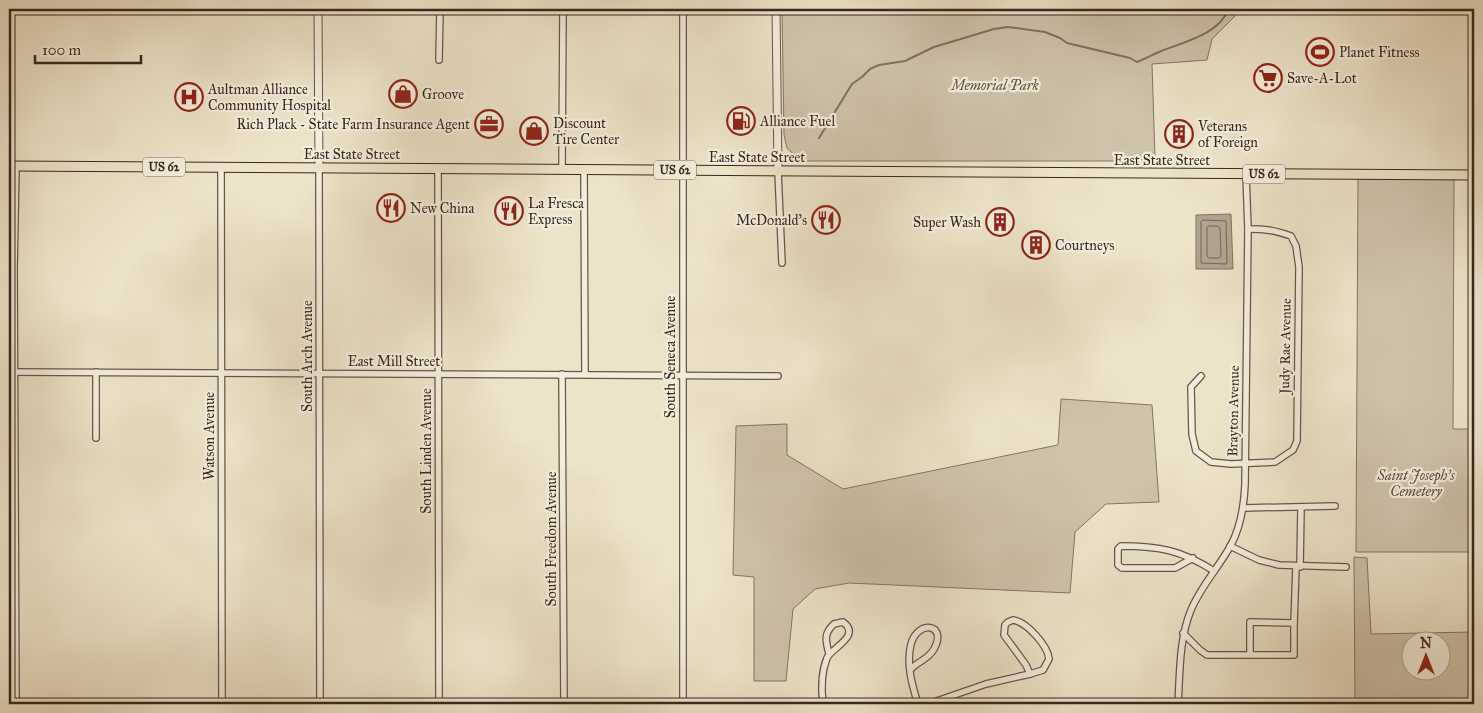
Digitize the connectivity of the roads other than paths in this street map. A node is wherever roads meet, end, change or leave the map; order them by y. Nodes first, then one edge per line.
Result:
1 (318, 9) edge
2 (440, 9) edge
3 (563, 9) edge
4 (684, 9) edge
5 (776, 9) edge
6 (439, 60) dead end
7 (12, 166) edge
8 (220, 167) junction
9 (319, 168) junction
10 (438, 168) junction
11 (562, 169) junction
12 (584, 170) junction
13 (682, 170) junction
14 (778, 171) junction
15 (1246, 174) junction
16 (1474, 176) edge
17 (1248, 229) junction
18 (782, 263) dead end
19 (11, 269) edge
20 (12, 372) edge
21 (96, 372) junction
22 (221, 373) junction
23 (319, 374) junction
24 (438, 374) junction
25 (562, 374) junction
26 (585, 374) junction
27 (683, 376) junction
28 (778, 376) dead end
29 (1201, 376) dead end
30 (96, 438) dead end
31 (1245, 464) junction
32 (12, 473) edge
33 (1335, 506) dead end
34 (1301, 507) junction
35 (1243, 508) junction
36 (12, 544) edge
37 (1230, 546) junction
38 (1193, 558) junction
39 (1298, 567) junction
40 (1346, 567) dead end
41 (1214, 571) junction
42 (12, 608) edge
43 (1294, 623) junction
44 (1184, 633) junction
45 (829, 654) junction
46 (1250, 655) junction
47 (911, 669) junction
48 (1030, 674) junction
49 (16, 704) edge
50 (222, 704) edge
51 (320, 704) edge
52 (439, 704) edge
53 (564, 704) edge
54 (683, 704) edge
55 (823, 704) edge
56 (918, 704) edge
57 (928, 704) edge
58 (1178, 704) edge

1 - 9 street, South Arch Avenue
2 - 6 street
3 - 11 street
4 - 13 street, South Seneca Avenue
5 - 14 street
7 - 8 highway, East State Street / US 62
7 - 19 street
8 - 9 highway, East State Street / US 62
8 - 22 street, Watson Avenue
9 - 10 highway, East State Street / US 62
9 - 23 street, South Arch Avenue
10 - 11 highway, East State Street / US 62
10 - 24 street, South Linden Avenue
11 - 12 highway, East State Street / US 62
12 - 13 highway, East State Street / US 62
12 - 26 street
13 - 14 highway, East State Street / US 62
13 - 27 street, South Seneca Avenue
14 - 15 highway, East State Street / US 62
14 - 18 street
15 - 16 highway, East State Street / US 62
15 - 17 street, Brayton Avenue
17 - 31 street, Brayton Avenue
17 - 31 street, Judy Rae Avenue
19 - 20 street
20 - 21 street, East Mill Street
20 - 32 street
21 - 22 street, East Mill Street
21 - 30 street
22 - 23 street, East Mill Street
22 - 50 street, Watson Avenue
23 - 24 street, East Mill Street
23 - 51 street, South Arch Avenue
24 - 25 street, East Mill Street
24 - 52 street, South Linden Avenue
25 - 26 street, East Mill Street
25 - 53 street, South Freedom Avenue
26 - 27 street, East Mill Street
27 - 28 street, East Mill Street
27 - 54 street, South Seneca Avenue
29 - 31 street, Judy Rae Avenue
31 - 35 street, Brayton Avenue
32 - 36 street
33 - 34 street
34 - 35 street
34 - 39 street
35 - 37 street, Brayton Avenue
36 - 42 street
37 - 39 street
37 - 41 street, Brayton Avenue
38 - 38 street
38 - 41 street
39 - 40 street
39 - 43 street
41 - 44 street, Brayton Avenue
42 - 49 street
43 - 46 street
43 - 46 street
44 - 46 street
44 - 58 street, Brayton Avenue
45 - 45 street
45 - 55 street
47 - 47 street
47 - 56 street
48 - 48 street
48 - 57 street

